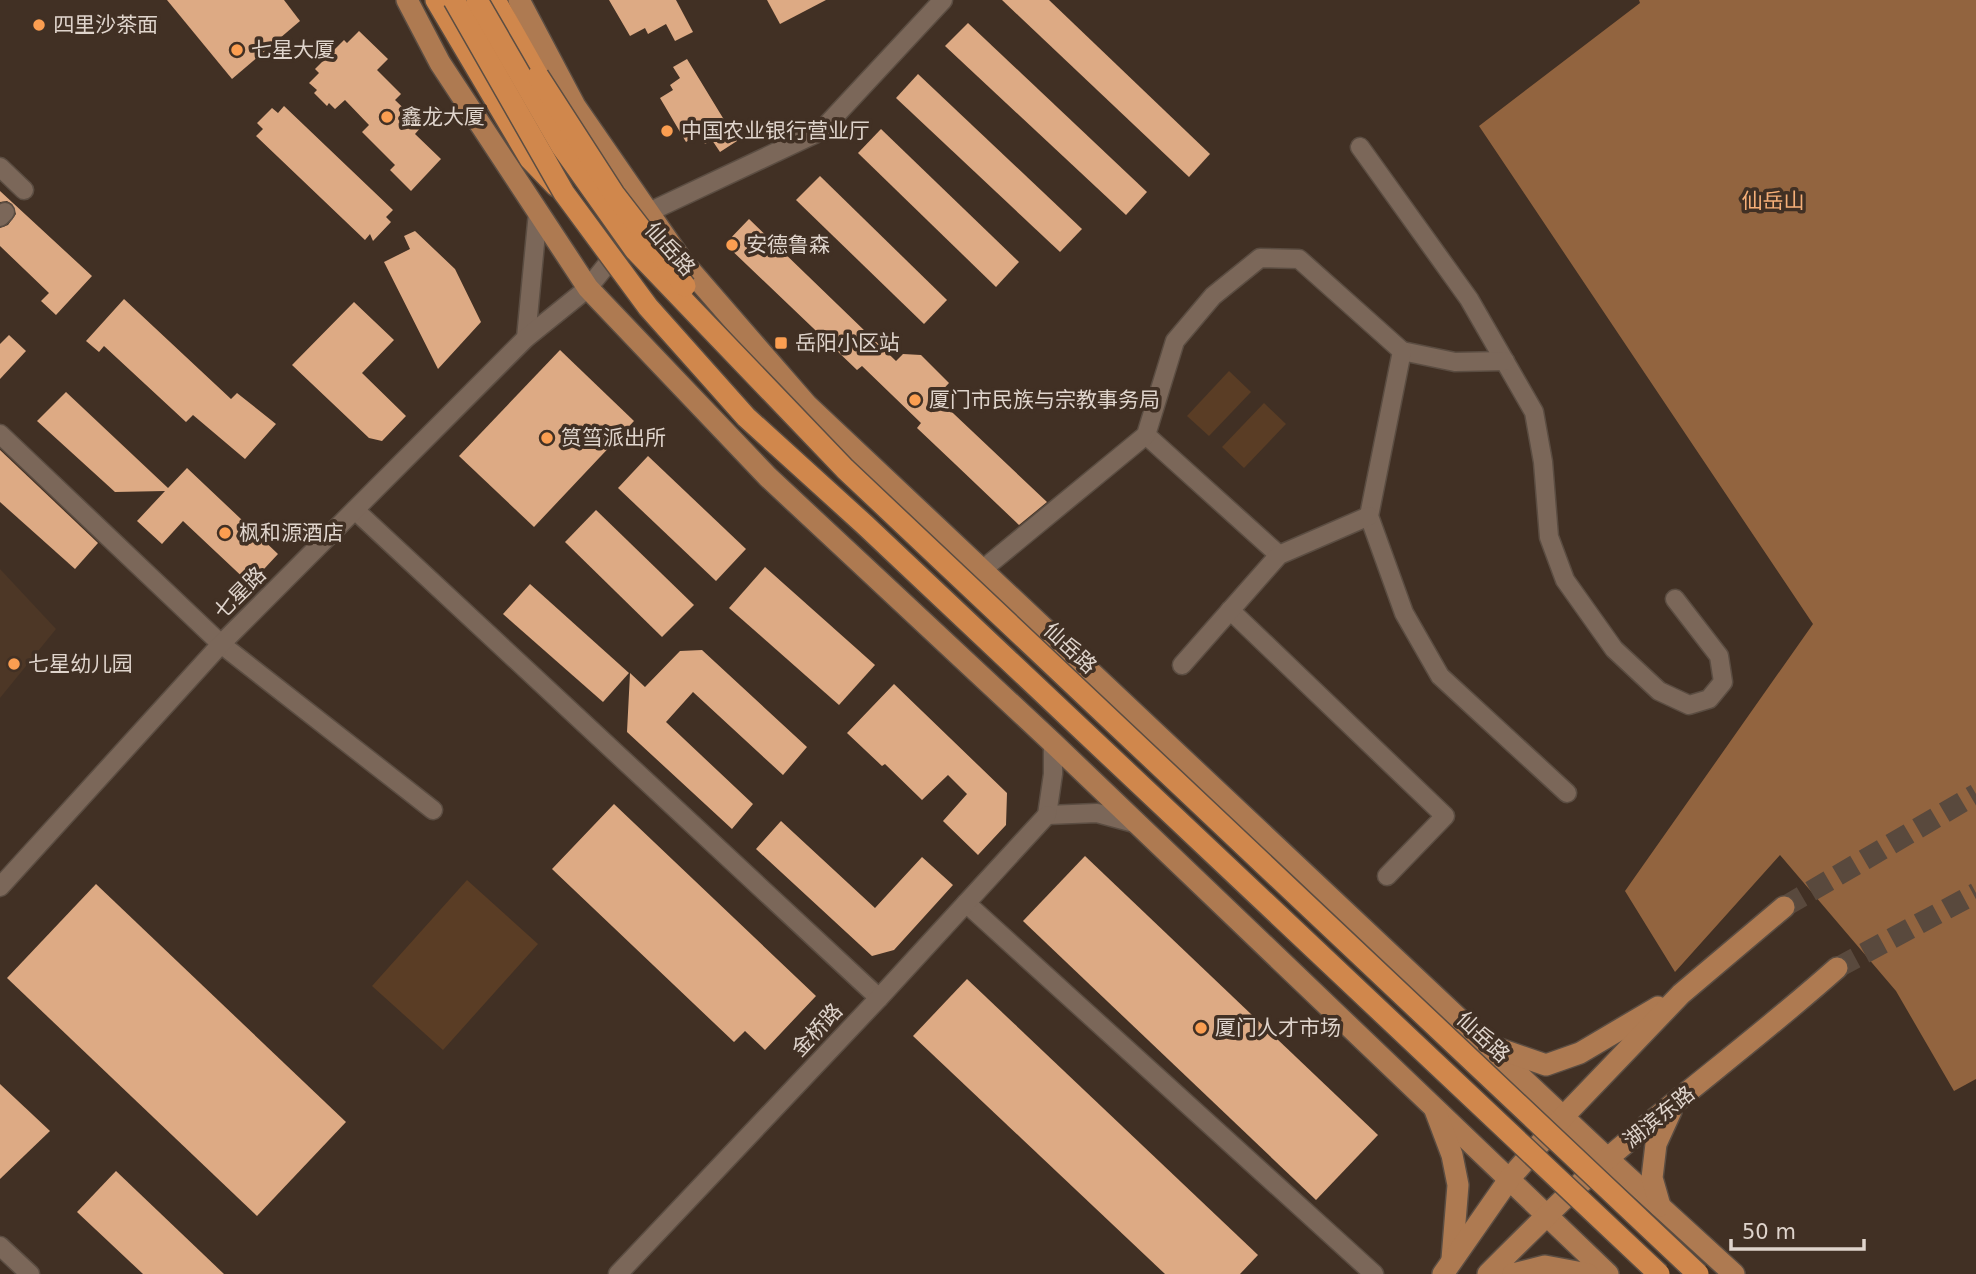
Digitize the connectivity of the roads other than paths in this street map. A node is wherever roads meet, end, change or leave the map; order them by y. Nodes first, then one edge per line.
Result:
1 (407, 0) edge
2 (436, 0) edge
3 (454, 0) edge
4 (477, 0) edge
5 (495, 0) edge
6 (519, 0) edge
7 (943, 0) edge
8 (1360, 147) dead end
9 (0, 167) edge
10 (24, 190) dead end
11 (564, 193) junction
12 (538, 212) junction
13 (649, 212) junction
14 (588, 288) junction
15 (526, 338) junction
16 (1402, 351) junction
17 (736, 355) junction
18 (1505, 361) junction
19 (0, 434) edge
20 (1146, 435) junction
21 (355, 510) junction
22 (1369, 516) junction
23 (1279, 555) junction
24 (982, 570) junction
25 (1675, 599) dead end
26 (1230, 610) junction
27 (221, 644) junction
28 (1182, 664) dead end
29 (1053, 743) junction
30 (1567, 793) dead end
31 (433, 810) dead end
32 (1047, 815) junction
33 (1138, 824) junction
34 (1387, 876) dead end
35 (0, 887) edge
36 (966, 903) junction
37 (1784, 907) tunnel mouth
38 (1837, 968) tunnel mouth
39 (1681, 994) junction
40 (879, 998) junction
41 (1486, 1044) junction
42 (1433, 1105) junction
43 (1674, 1105) junction
44 (1564, 1116) junction
45 (1608, 1158) junction
46 (1510, 1178) junction
47 (1660, 1206) junction
48 (1546, 1215) junction
49 (0, 1246) edge
50 (1447, 1267) edge
51 (30, 1274) edge
52 (618, 1274) edge
53 (1374, 1274) edge
54 (1488, 1274) edge
55 (1513, 1274) edge
56 (1588, 1274) edge
57 (1608, 1274) edge
58 (1659, 1274) edge
59 (1698, 1274) edge
60 (1734, 1274) edge

1 - 12 main road
2 - 11 highway, bridge
3 - 11 highway, bridge
4 - 17 highway, 仙岳路, bridge
5 - 17 highway, bridge
6 - 13 main road
7 - 13 street
8 - 18 street
9 - 10 street
11 - 58 highway, bridge
12 - 14 main road
12 - 15 street
13 - 14 street, 七星路
13 - 24 main road
14 - 15 street, 七星路
14 - 29 main road
15 - 21 street, 七星路
16 - 18 street
16 - 20 street
16 - 22 street
17 - 59 highway, 仙岳路, bridge
18 - 25 street
19 - 27 street
20 - 23 street
20 - 24 street
21 - 27 street, 七星路
21 - 40 street
22 - 23 street
22 - 30 street
23 - 26 street
24 - 41 main road
26 - 28 street
26 - 34 street
27 - 31 street
27 - 35 street, 七星路
29 - 32 street
29 - 33 main road
32 - 33 street
32 - 36 street, 金桥路
33 - 42 main road
36 - 40 street, 金桥路
36 - 53 street
37 - 39 main road
38 - 43 main road, 湖滨东路
39 - 41 main road
39 - 44 main road
40 - 52 street, 金桥路
41 - 44 main road
42 - 46 main road
42 - 50 main road
43 - 45 main road, 湖滨东路
43 - 47 main road
44 - 45 main road
44 - 46 main road
45 - 47 main road
45 - 48 main road, 湖滨东路
46 - 48 main road
46 - 50 main road
47 - 60 main road
48 - 54 main road, 湖滨东路
48 - 57 main road
49 - 51 street
55 - 56 main road

